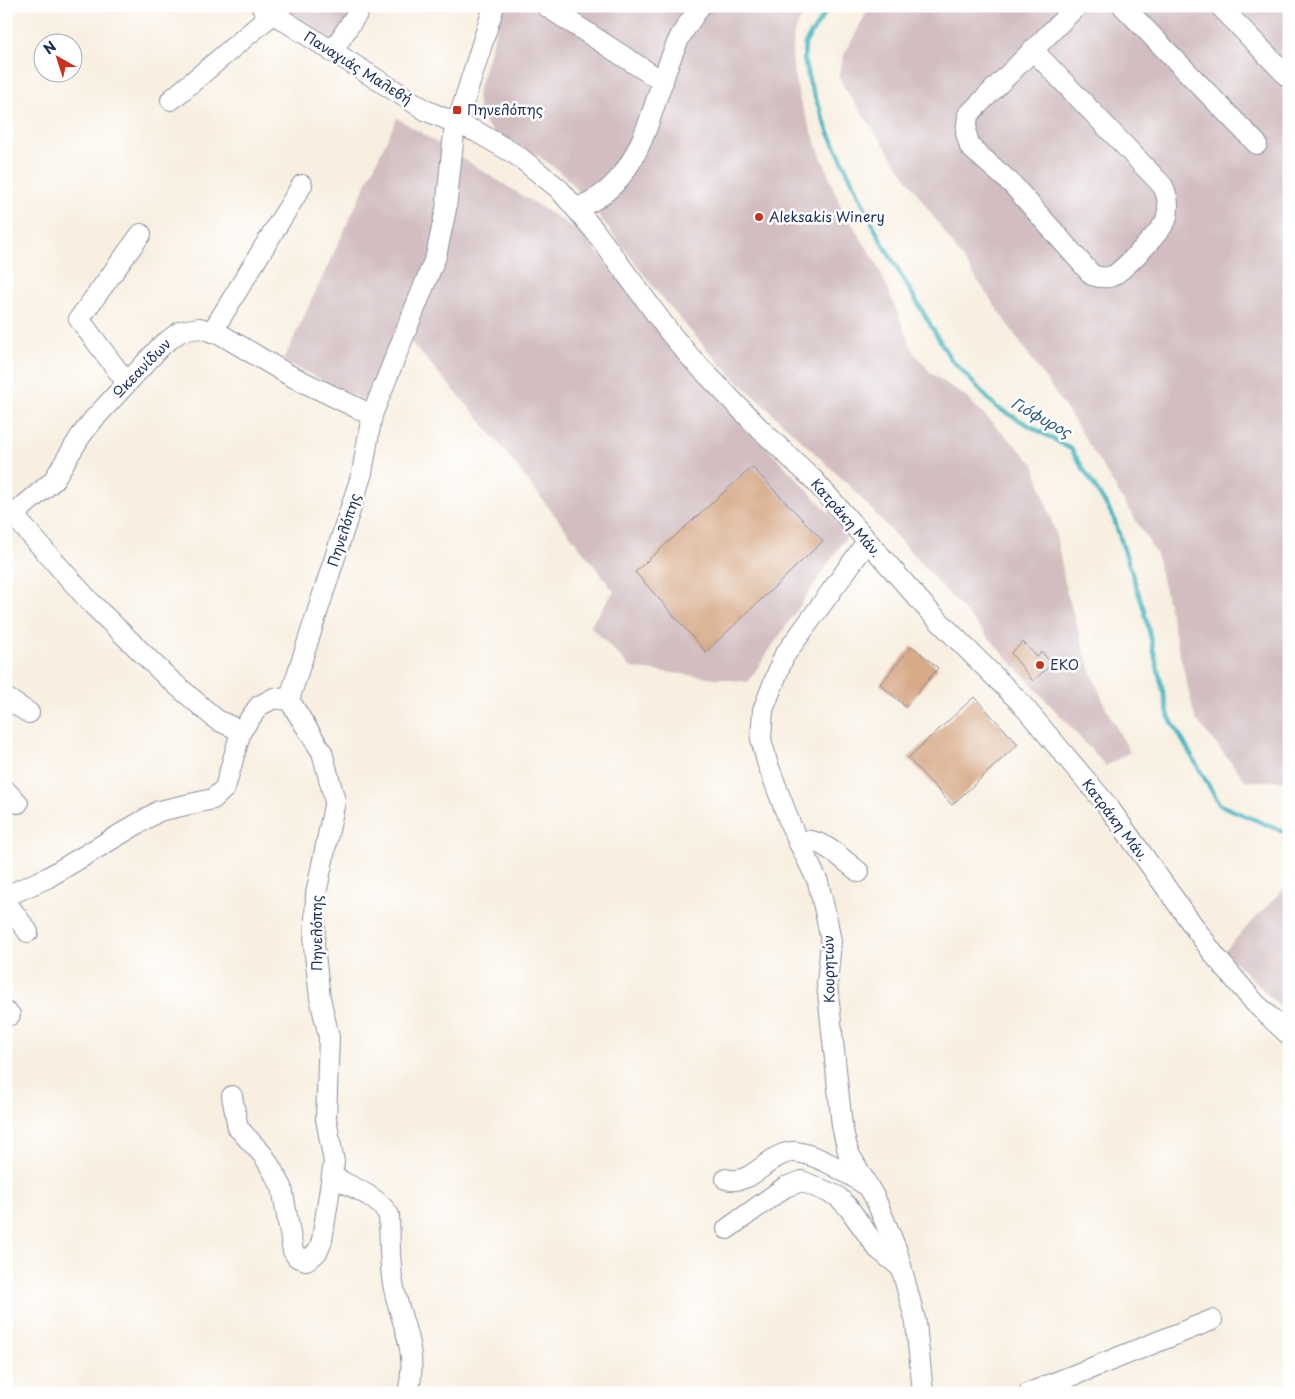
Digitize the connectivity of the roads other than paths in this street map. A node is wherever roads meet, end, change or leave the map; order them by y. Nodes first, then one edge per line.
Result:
1 (362, 6) edge
2 (494, 6) edge
3 (546, 6) edge
4 (700, 6) edge
5 (1077, 6) edge
6 (1124, 6) edge
7 (1220, 6) edge
8 (272, 9) edge
9 (1033, 50) junction
10 (332, 52) junction
11 (1289, 78) edge
12 (663, 82) junction
13 (170, 100) dead end
14 (457, 124) junction
15 (1257, 144) dead end
16 (302, 185) dead end
17 (576, 208) junction
18 (141, 234) dead end
19 (212, 332) junction
20 (127, 383) junction
21 (372, 415) junction
22 (10, 518) edge
23 (867, 542) junction
24 (6, 698) edge
25 (289, 700) junction
26 (29, 713) dead end
27 (241, 731) junction
28 (798, 842) junction
29 (859, 872) dead end
30 (6, 896) edge
31 (6, 902) edge
32 (28, 932) dead end
33 (1289, 1035) edge
34 (232, 1096) dead end
35 (333, 1177) junction
36 (726, 1180) dead end
37 (870, 1188) junction
38 (727, 1228) dead end
39 (899, 1266) junction
40 (1212, 1320) dead end
41 (408, 1393) edge
42 (922, 1393) edge
43 (1029, 1393) edge

1 - 10 street
2 - 14 street
3 - 12 street
4 - 12 street
5 - 9 street
6 - 15 street
7 - 11 street
8 - 10 street, Παναγιάς Μαλεβή
8 - 13 street
9 - 9 street
10 - 14 street, Παναγιάς Μαλεβή
12 - 17 street
14 - 17 street, Κατράκη Μάν.
14 - 21 street, Πηνελόπης
16 - 19 street
17 - 23 street, Κατράκη Μάν.
18 - 20 street
19 - 20 street, Ωκεανίδων
19 - 21 street, Ωκεανίδων
20 - 22 street, Ωκεανίδων
21 - 25 street, Πηνελόπης
22 - 27 street
23 - 28 street, Κουρητών
23 - 33 street, Κατράκη Μάν.
24 - 26 street
25 - 27 street
25 - 35 street, Πηνελόπης
27 - 30 street
28 - 29 street
28 - 37 street, Κουρητών
31 - 32 street
34 - 35 street, Πηνελόπης
35 - 41 street
36 - 37 street
37 - 39 street, Κουρητών
38 - 39 street
39 - 42 street, Κουρητών
40 - 43 street

